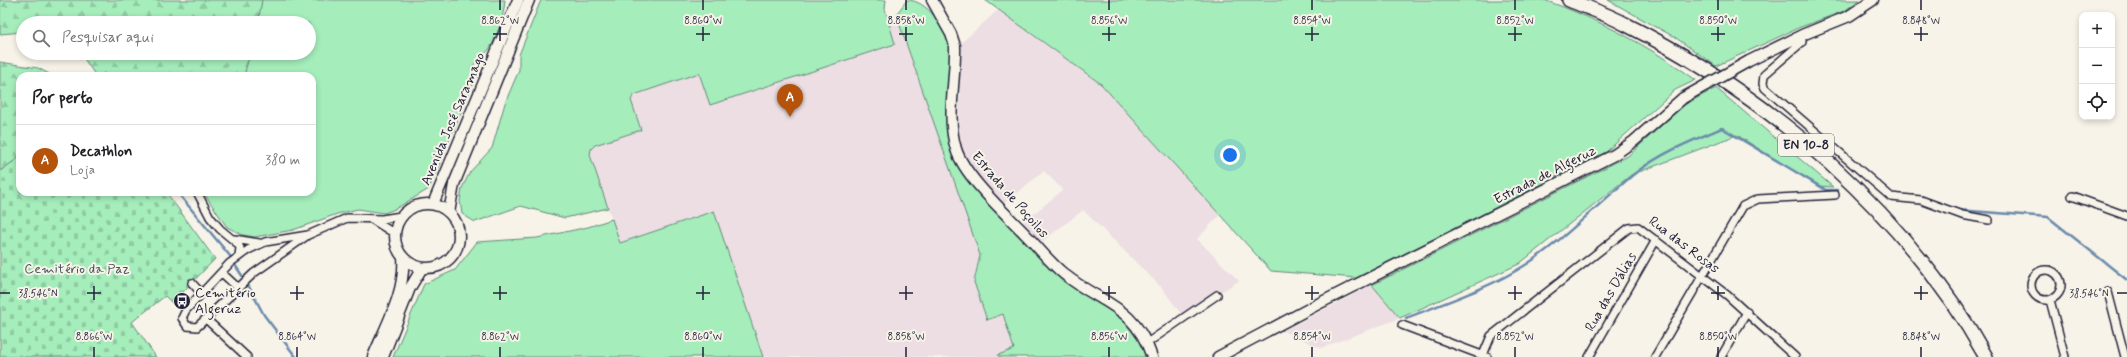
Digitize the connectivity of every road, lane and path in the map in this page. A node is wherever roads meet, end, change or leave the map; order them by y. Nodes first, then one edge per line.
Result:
1 (518, 0) edge
2 (529, 0) edge
3 (924, 0) edge
4 (1569, 0) edge
5 (1873, 0) edge
6 (933, 3) edge
7 (1802, 36) junction
8 (1835, 195) dead end
9 (198, 196) edge
10 (2072, 196) dead end
11 (432, 204) junction
12 (449, 213) junction
13 (401, 216) junction
14 (2127, 216) edge
15 (371, 219) junction
16 (1990, 220) dead end
17 (394, 234) junction
18 (308, 235) junction
19 (233, 239) junction
20 (1656, 240) junction
21 (265, 242) junction
22 (239, 255) junction
23 (403, 257) junction
24 (422, 268) junction
25 (222, 273) junction
26 (1703, 275) junction
27 (192, 283) dead end
28 (237, 287) junction
29 (2108, 292) dead end
30 (202, 294) junction
31 (1217, 295) dead end
32 (2050, 300) junction
33 (1747, 312) junction
34 (206, 319) junction
35 (1402, 325) dead end
36 (1147, 343) junction
37 (1485, 356) edge
38 (247, 357) edge
39 (373, 357) edge
40 (383, 357) edge
41 (1152, 357) edge
42 (1218, 357) edge
43 (1589, 357) edge
44 (1655, 357) edge
45 (1721, 357) edge
46 (1795, 357) edge
47 (1986, 357) edge
48 (2065, 357) edge
49 (2125, 357) edge

1 - 11 main road, Avenida José Saramago
2 - 12 main road, Avenida José Saramago
3 - 6 main road, Estrada de Poçoilos
4 - 47 highway, EN 10-8
5 - 7 main road, Estrada de Algeruz
6 - 36 main road, Estrada de Poçoilos
7 - 16 street
7 - 42 main road, Estrada de Algeruz, bridge
8 - 26 street
9 - 19 street
10 - 14 street
11 - 12 main road, Avenida José Saramago
11 - 13 main road, Avenida José Saramago
12 - 24 main road
13 - 15 street
13 - 17 main road
15 - 17 street
15 - 18 street
17 - 23 main road
18 - 21 street
18 - 28 street
19 - 21 street
19 - 22 street
20 - 26 street, Rua das Rosas
20 - 37 street, Rua das Rosas
20 - 43 street, Rua das Dálias
21 - 22 street
22 - 25 street
23 - 24 main road
23 - 39 main road
24 - 40 main road
25 - 28 street
25 - 30 street
26 - 33 street, Rua das Rosas
26 - 44 street
27 - 30 street
28 - 34 street
29 - 49 street
30 - 34 street
31 - 36 street
32 - 32 street
32 - 48 street
33 - 45 street
33 - 46 street, Rua das Rosas
34 - 38 street
35 - 37 street
36 - 41 main road, Estrada de Poçoilos

